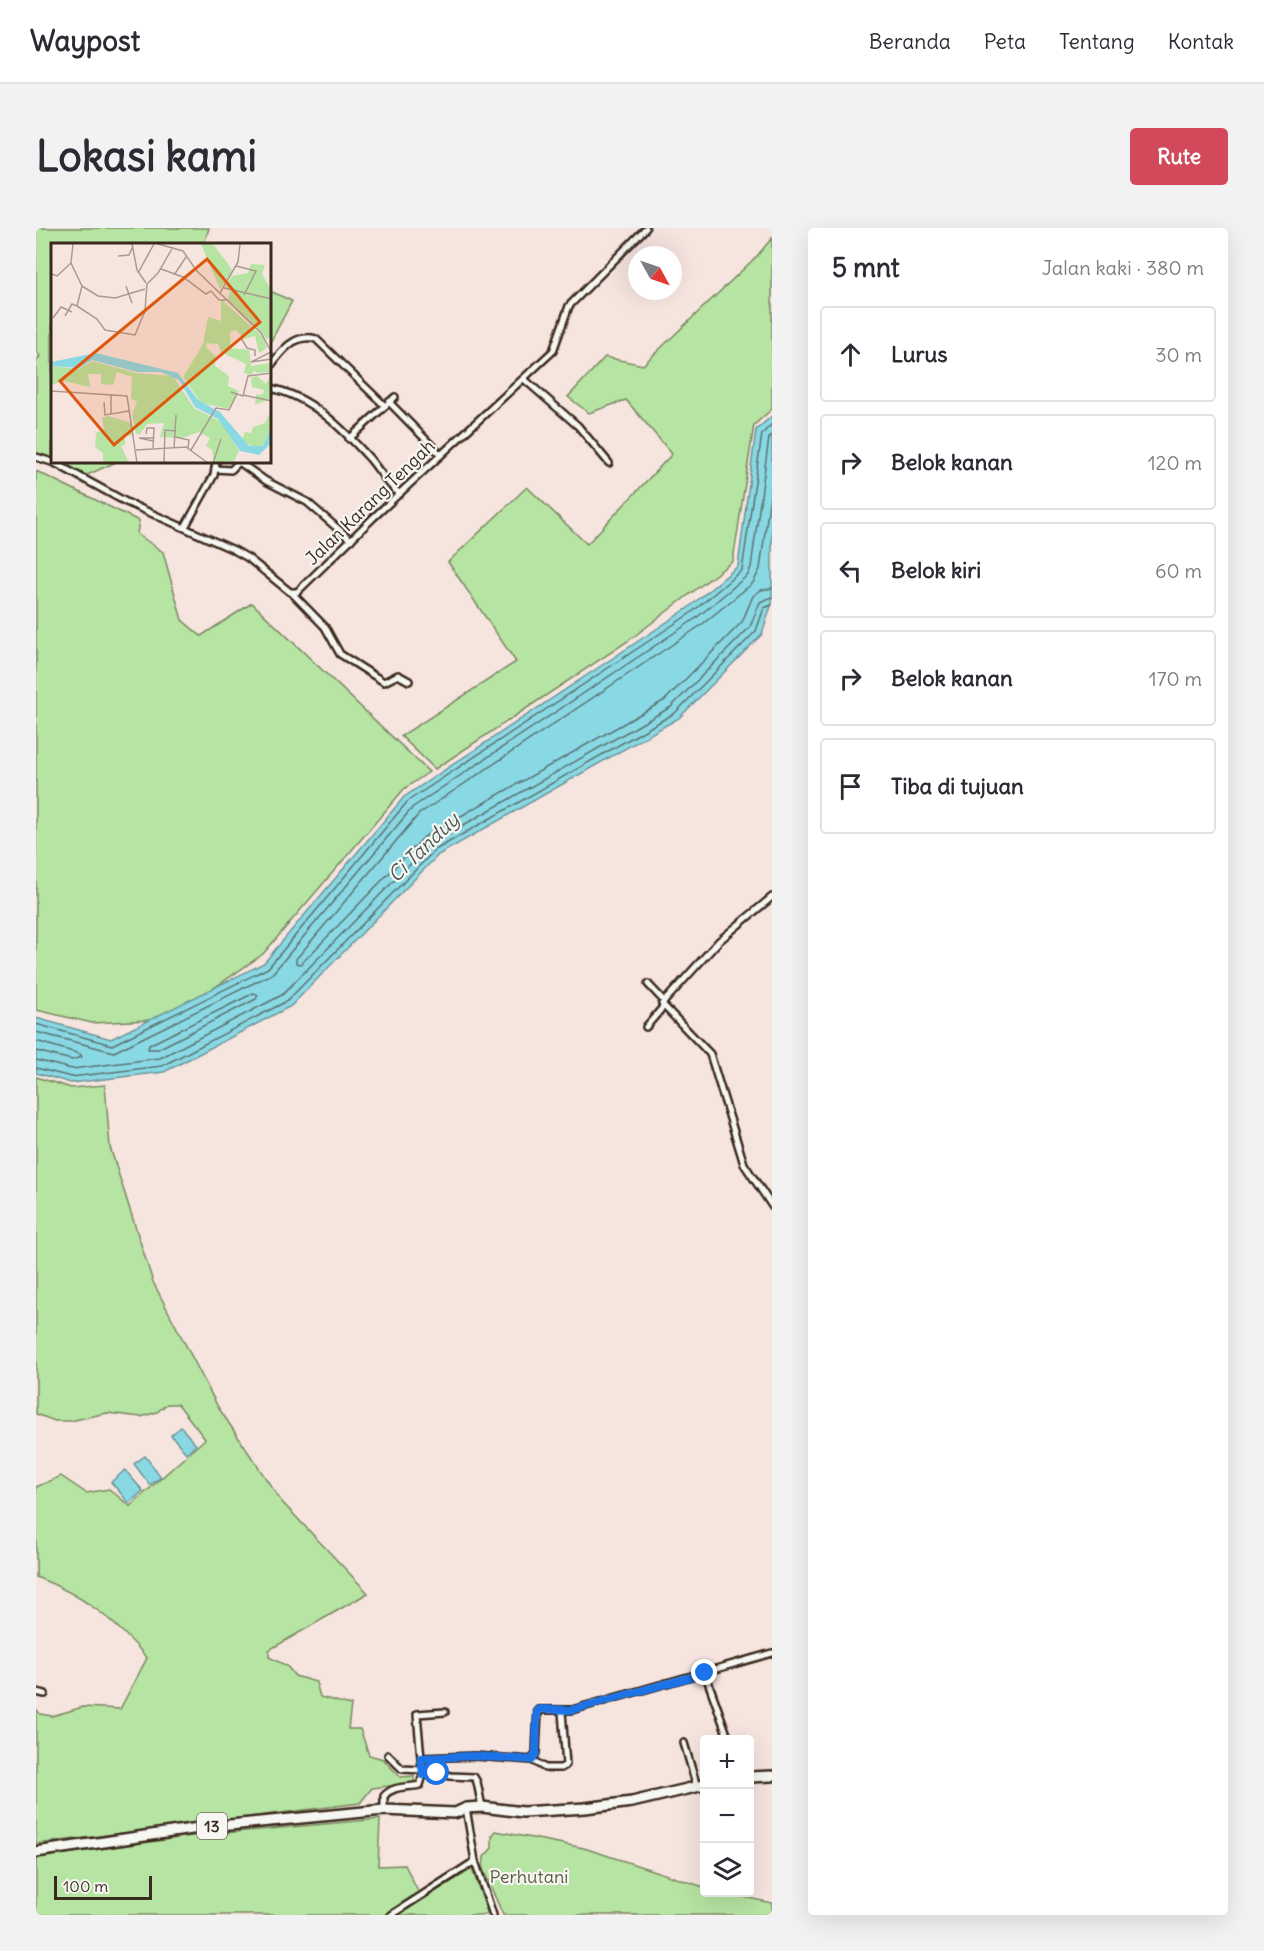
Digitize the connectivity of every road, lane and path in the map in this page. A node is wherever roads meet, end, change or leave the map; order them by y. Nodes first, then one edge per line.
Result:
1 (646, 228) edge
2 (272, 365) edge
3 (524, 379) junction
4 (272, 388) edge
5 (395, 397) dead end
6 (387, 403) junction
7 (349, 439) junction
8 (441, 455) junction
9 (36, 457) edge
10 (51, 461) edge
11 (609, 463) dead end
12 (57, 464) edge
13 (237, 464) edge
14 (242, 464) edge
15 (216, 465) edge
16 (400, 494) junction
17 (185, 527) junction
18 (351, 540) junction
19 (292, 593) junction
20 (409, 681) dead end
21 (772, 897) edge
22 (648, 984) dead end
23 (663, 1000) junction
24 (663, 1007) junction
25 (646, 1027) dead end
26 (772, 1206) edge
27 (772, 1653) edge
28 (705, 1673) junction
29 (36, 1692) edge
30 (45, 1694) dead end
31 (562, 1711) junction
32 (444, 1712) dead end
33 (727, 1735) edge
34 (684, 1743) dead end
35 (388, 1755) dead end
36 (421, 1758) junction
37 (532, 1760) junction
38 (422, 1773) junction
39 (772, 1776) edge
40 (754, 1777) edge
41 (700, 1783) edge
42 (700, 1786) edge
43 (482, 1807) junction
44 (466, 1808) junction
45 (384, 1810) junction
46 (36, 1852) edge
47 (475, 1862) junction
48 (391, 1915) edge
49 (493, 1915) edge

1 - 3 street, Jalan Karang Tengah
2 - 6 street
3 - 8 street, Jalan Karang Tengah
3 - 11 street
4 - 7 street
5 - 6 street
6 - 7 street
6 - 8 street
7 - 16 street
8 - 16 street, Jalan Karang Tengah
9 - 10 street
12 - 17 street
13 - 15 street
14 - 18 street
15 - 17 street
16 - 18 street, Jalan Karang Tengah
17 - 19 street
18 - 19 street, Jalan Karang Tengah
19 - 20 street
21 - 23 street
22 - 23 street
23 - 24 street
24 - 25 street
24 - 26 street
27 - 28 street
28 - 31 street
28 - 33 street
29 - 30 street
31 - 37 street
31 - 37 street
32 - 36 street
34 - 41 street
35 - 38 street
36 - 37 street
36 - 38 street
38 - 43 street
38 - 45 street
39 - 40 highway
42 - 43 highway, 13
43 - 44 highway, 13
44 - 45 highway, 13
44 - 47 street
45 - 46 highway, 13
47 - 48 street
47 - 49 street

